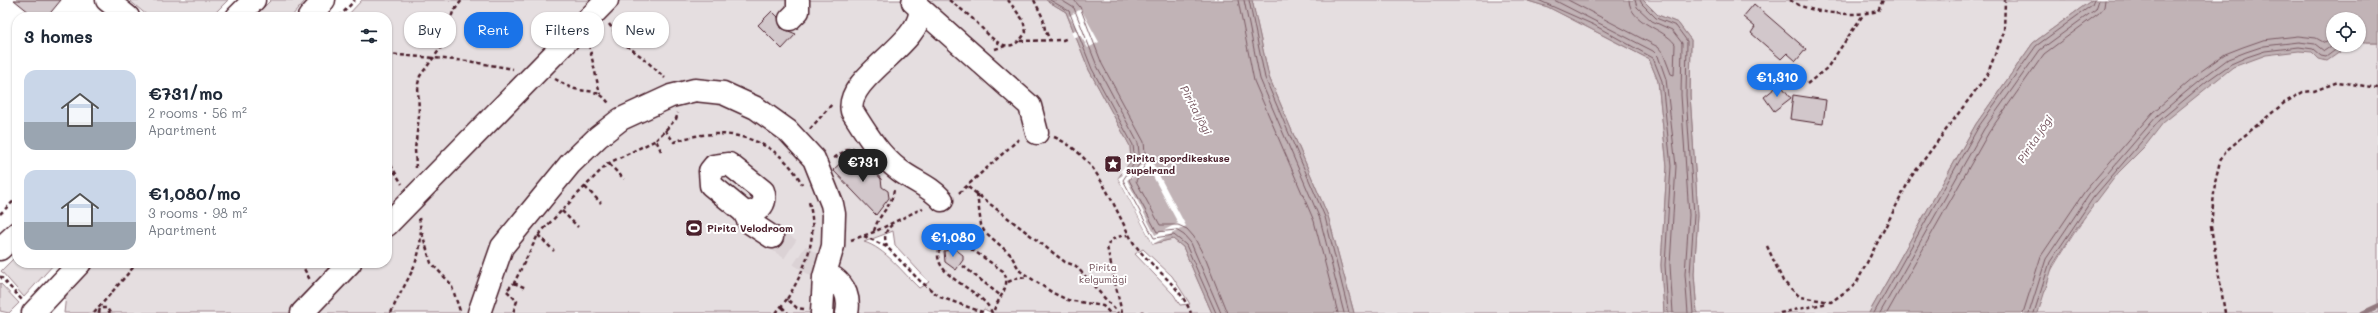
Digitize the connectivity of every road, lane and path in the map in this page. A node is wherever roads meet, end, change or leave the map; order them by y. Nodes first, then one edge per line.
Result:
1 (107, 0) edge
2 (254, 0) edge
3 (324, 0) edge
4 (355, 0) edge
5 (462, 0) edge
6 (949, 0) edge
7 (1008, 0) edge
8 (1034, 0) edge
9 (1790, 0) edge
10 (1883, 0) edge
11 (2005, 0) edge
12 (915, 5) edge
13 (598, 9) edge
14 (122, 12) edge
15 (235, 12) edge
16 (313, 12) edge
17 (344, 12) edge
18 (1864, 15) junction
19 (1068, 38) dead end
20 (1050, 40) junction
21 (1020, 41) junction
22 (392, 54) edge
23 (434, 60) junction
24 (535, 74) junction
25 (1808, 84) dead end
26 (2378, 88) edge
27 (686, 91) junction
28 (835, 101) dead end
29 (611, 108) junction
30 (676, 120) dead end
31 (808, 131) dead end
32 (1037, 133) junction
33 (656, 140) junction
34 (661, 151) dead end
35 (840, 153) dead end
36 (855, 158) dead end
37 (609, 164) junction
38 (392, 166) edge
39 (624, 180) dead end
40 (585, 187) junction
41 (968, 187) junction
42 (894, 193) dead end
43 (977, 194) junction
44 (415, 197) junction
45 (942, 200) junction
46 (12, 203) edge
47 (601, 204) dead end
48 (562, 210) junction
49 (744, 212) dead end
50 (0, 214) edge
51 (392, 220) edge
52 (895, 222) junction
53 (578, 227) dead end
54 (422, 232) junction
55 (1128, 234) junction
56 (538, 235) junction
57 (864, 236) dead end
58 (772, 237) tunnel mouth
59 (12, 238) edge
60 (1767, 246) dead end
61 (887, 247) junction
62 (0, 249) edge
63 (554, 251) dead end
64 (962, 266) dead end
65 (75, 268) edge
66 (133, 268) edge
67 (345, 268) edge
68 (0, 276) edge
69 (834, 278) tunnel mouth
70 (1028, 278) junction
71 (1008, 282) junction
72 (514, 283) junction
73 (58, 286) junction
74 (526, 288) dead end
75 (1001, 296) junction
76 (787, 299) dead end
77 (1831, 302) junction
78 (28, 306) edge
79 (782, 307) junction
80 (100, 308) junction
81 (56, 313) edge
82 (94, 313) edge
83 (100, 313) edge
84 (110, 313) edge
85 (302, 313) edge
86 (392, 313) edge
87 (461, 313) edge
88 (479, 313) edge
89 (513, 313) edge
90 (776, 313) edge
91 (788, 313) edge
92 (822, 313) edge
93 (847, 313) edge
94 (985, 313) edge
95 (993, 313) edge
96 (1110, 313) edge
97 (1118, 313) edge
98 (1122, 313) edge
99 (1190, 313) edge
100 (1780, 313) edge
101 (2225, 313) edge

1 - 14 main road
2 - 15 main road
3 - 16 main road
4 - 17 path
5 - 23 path
6 - 21 path
7 - 21 path
8 - 20 path
9 - 18 path
10 - 18 path
11 - 77 path
12 - 32 main road
12 - 45 main road
13 - 24 main road
13 - 27 path
13 - 29 path
18 - 25 path
19 - 20 path
20 - 21 path
22 - 23 path
23 - 24 path
23 - 44 path
24 - 29 path
24 - 44 main road
26 - 101 path
27 - 29 main road
27 - 92 main road
28 - 31 path
29 - 88 main road
30 - 33 path
32 - 41 path
32 - 55 path
33 - 34 path
33 - 37 path
35 - 36 path
37 - 39 path
37 - 40 path
38 - 44 path
40 - 47 path
40 - 48 path
41 - 43 path
41 - 45 path
42 - 52 path
43 - 70 path
43 - 97 path
44 - 51 main road
44 - 54 path
45 - 52 path
46 - 50 path
48 - 53 path
48 - 56 path
49 - 58 main road
52 - 61 path
54 - 86 path
54 - 87 path
55 - 98 path
55 - 99 path
56 - 63 path
56 - 72 path
57 - 61 path
59 - 62 main road
60 - 77 path
61 - 94 path
64 - 75 path
65 - 73 main road
66 - 80 path
67 - 85 main road
68 - 78 path
69 - 93 main road
70 - 71 path
70 - 96 path
71 - 75 path
71 - 95 path
72 - 74 path
72 - 89 path
73 - 78 main road
73 - 81 main road
75 - 95 path
76 - 79 path
77 - 100 path
79 - 90 path
79 - 91 path
80 - 82 path
80 - 83 path
80 - 84 path

